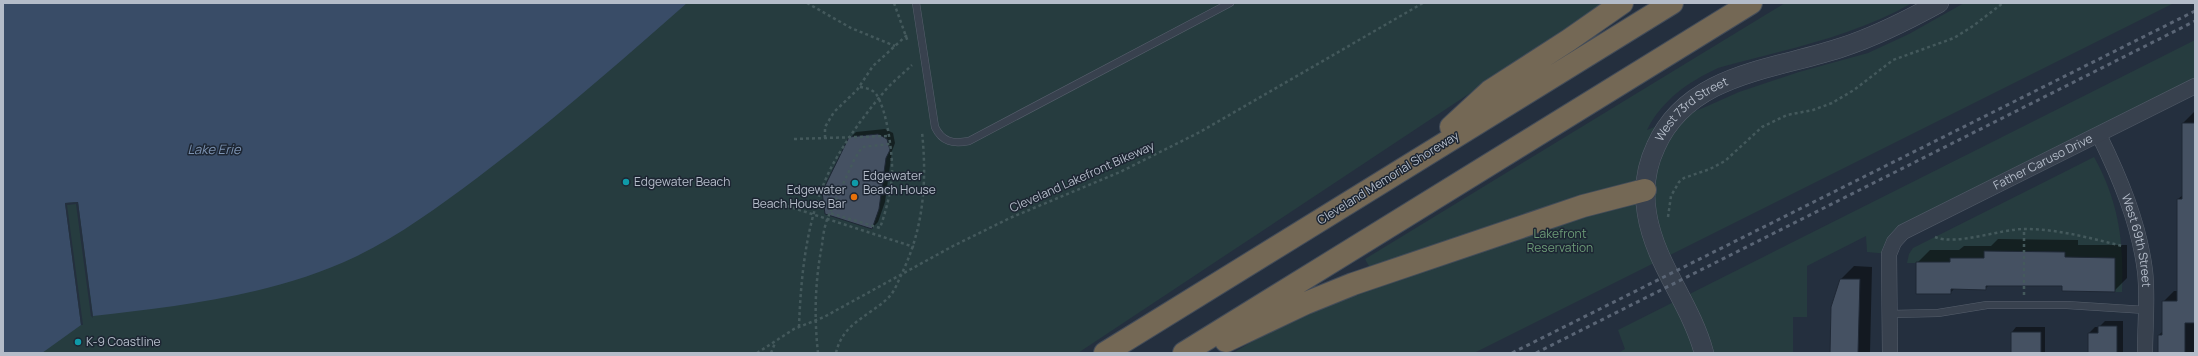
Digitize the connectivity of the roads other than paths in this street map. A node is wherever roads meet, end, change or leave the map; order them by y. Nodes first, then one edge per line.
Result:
1 (916, 3) edge
2 (1230, 3) edge
3 (1622, 3) edge
4 (1672, 3) edge
5 (1751, 3) edge
6 (1939, 3) edge
7 (2195, 86) edge
8 (2099, 135) junction
9 (1413, 162) junction
10 (1645, 190) junction
11 (2145, 310) junction
12 (1890, 314) junction
13 (1105, 353) edge
14 (1184, 353) edge
15 (1201, 353) edge
16 (1704, 353) edge
17 (1890, 353) edge
18 (2145, 353) edge

1 - 2 lane
3 - 9 highway
4 - 9 highway, Cleveland Memorial Shoreway
5 - 14 highway
6 - 10 street, West 73rd Street
7 - 8 street, Father Caruso Drive
8 - 11 street, West 69th Street
8 - 12 street, Father Caruso Drive
9 - 13 highway, Cleveland Memorial Shoreway
10 - 15 highway
10 - 16 street, West 73rd Street
11 - 12 lane
11 - 18 street, West 69th Street
12 - 17 street

